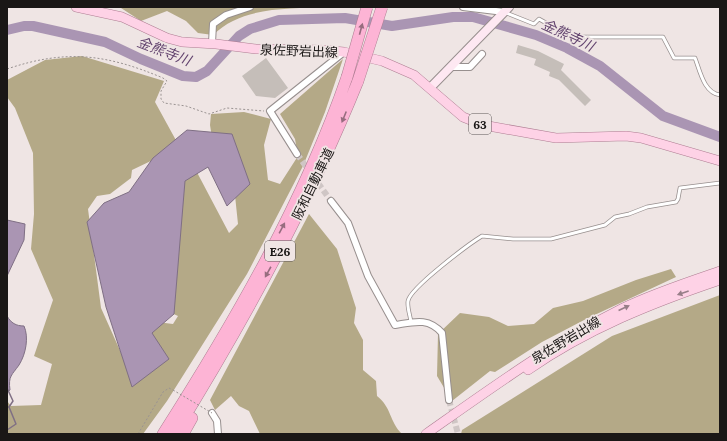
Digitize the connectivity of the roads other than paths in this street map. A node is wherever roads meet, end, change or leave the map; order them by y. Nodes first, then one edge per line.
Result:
1 (76, 7) edge
2 (250, 7) edge
3 (367, 7) edge
4 (382, 7) edge
5 (463, 7) edge
6 (505, 12) edge
7 (214, 43) junction
8 (344, 52) junction
9 (482, 54) dead end
10 (451, 67) junction
11 (430, 88) junction
12 (720, 95) edge
13 (297, 154) tunnel mouth
14 (720, 161) edge
15 (720, 183) edge
16 (331, 201) tunnel mouth
17 (720, 271) edge
18 (720, 280) edge
19 (240, 305) junction
20 (411, 322) junction
21 (232, 337) junction
22 (449, 400) tunnel mouth
23 (212, 413) road end
24 (155, 434) edge
25 (163, 434) edge
26 (174, 434) edge
27 (183, 434) edge
28 (218, 434) edge
29 (426, 434) edge
30 (436, 434) edge

1 - 7 main road, 泉佐野岩出線 / 63
2 - 7 street
19 -> 3 highway, 阪和自動車道 / E26, bridge
4 -> 21 highway, 阪和自動車道 / E26, bridge
5 - 6 street
6 - 10 street
6 - 12 lane
7 - 8 main road, 泉佐野岩出線 / 63
8 - 11 main road, 泉佐野岩出線 / 63
8 - 13 street
9 - 10 street
10 - 11 street
11 - 14 main road, 泉佐野岩出線 / 63
15 - 20 lane
16 - 20 street
29 -> 17 main road, 泉佐野岩出線
18 -> 30 main road, 泉佐野岩出線
19 - 24 highway
19 - 25 highway, 阪和自動車道 / E26
20 - 22 street
21 - 26 highway, 阪和自動車道 / E26
21 - 27 highway
23 - 28 street

